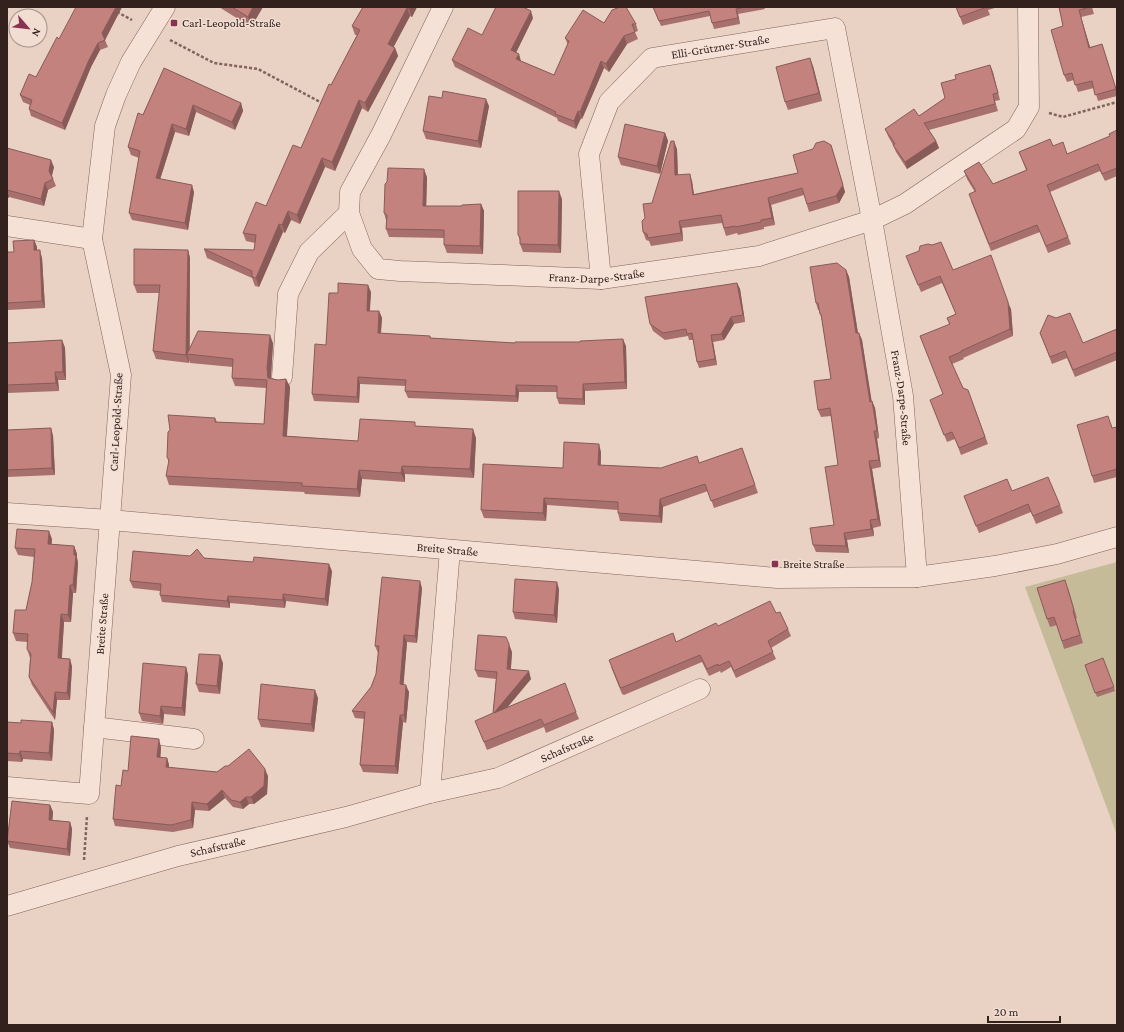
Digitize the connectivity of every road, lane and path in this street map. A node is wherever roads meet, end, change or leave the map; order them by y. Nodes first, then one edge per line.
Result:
1 (165, 7) edge
2 (442, 7) edge
3 (1028, 7) edge
4 (114, 10) edge
5 (151, 29) junction
6 (1117, 102) edge
7 (326, 106) edge
8 (1029, 107) junction
9 (349, 213) junction
10 (872, 220) junction
11 (7, 226) edge
12 (92, 239) junction
13 (601, 279) junction
14 (282, 377) dead end
15 (7, 513) edge
16 (110, 520) junction
17 (1117, 537) edge
18 (450, 550) junction
19 (917, 577) junction
20 (700, 689) dead end
21 (94, 727) junction
22 (194, 739) dead end
23 (7, 787) edge
24 (89, 794) junction
25 (430, 794) junction
26 (89, 882) junction
27 (7, 906) edge

1 - 5 street, Carl-Leopold-Straße
2 - 9 street, Franz-Darpe-Straße
3 - 8 street
4 - 5 path
5 - 7 path
5 - 12 street, Carl-Leopold-Straße
6 - 8 path
8 - 10 street, Franz-Darpe-Straße
9 - 13 street, Franz-Darpe-Straße
9 - 14 street
10 - 13 street, Franz-Darpe-Straße
10 - 13 street, Elli-Grützner-Straße
10 - 19 street, Franz-Darpe-Straße
11 - 12 street
12 - 16 street, Carl-Leopold-Straße
15 - 16 street, Breite Straße
16 - 18 street, Breite Straße
16 - 21 street, Breite Straße
17 - 19 street, Breite Straße
18 - 19 street, Breite Straße
18 - 25 street
20 - 25 street, Schafstraße
21 - 22 street
21 - 24 street, Breite Straße
23 - 24 street
24 - 26 path
25 - 26 street, Schafstraße
26 - 27 street, Schafstraße

